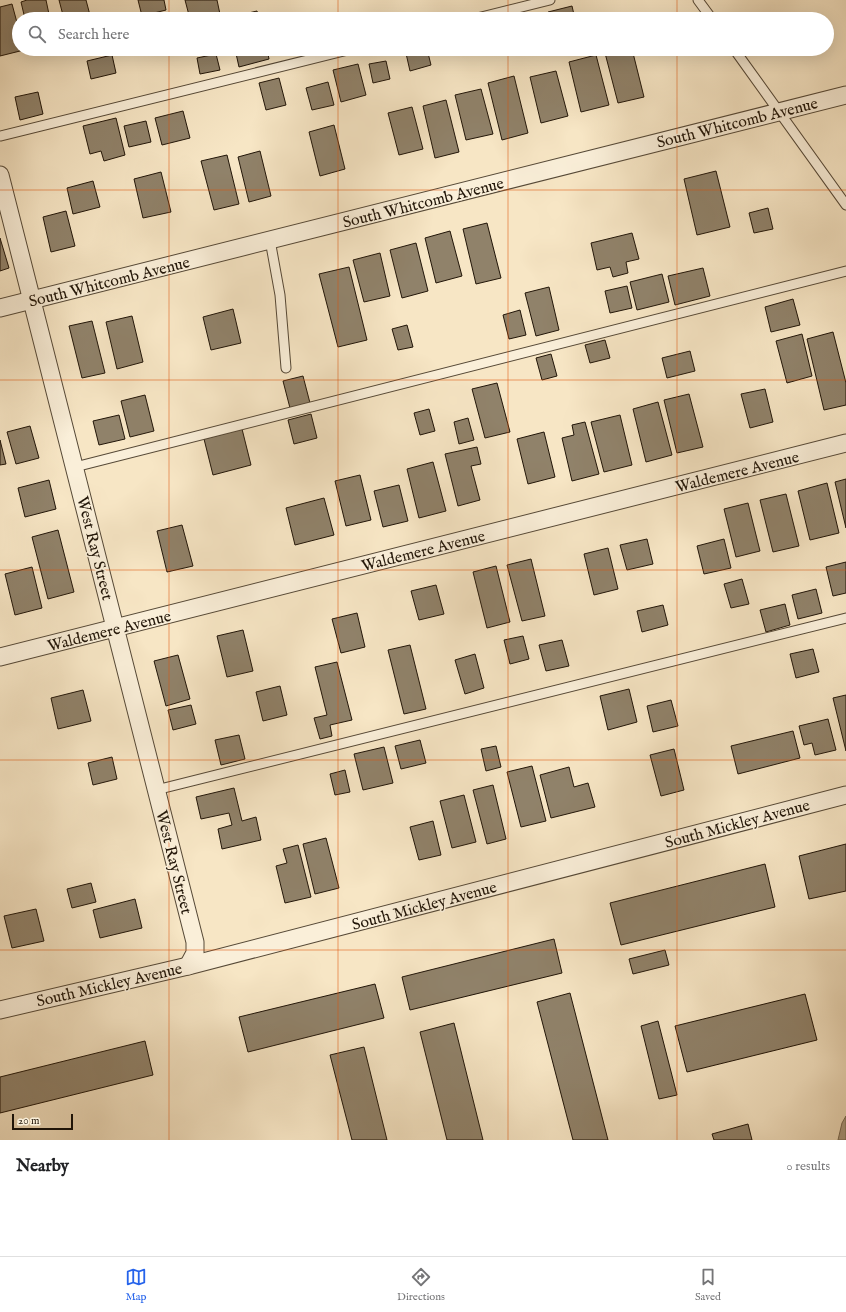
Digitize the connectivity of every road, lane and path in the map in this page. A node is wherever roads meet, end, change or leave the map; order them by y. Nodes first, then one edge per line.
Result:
1 (550, 0) edge
2 (698, 0) edge
3 (501, 12) edge
4 (707, 12) edge
5 (324, 56) edge
6 (739, 56) edge
7 (846, 95) edge
8 (779, 111) junction
9 (1, 136) dead end
10 (0, 176) edge
11 (846, 205) edge
12 (270, 240) junction
13 (846, 271) edge
14 (32, 300) junction
15 (0, 308) edge
16 (286, 368) dead end
17 (846, 443) edge
18 (75, 467) junction
19 (846, 618) edge
20 (116, 628) junction
21 (0, 657) edge
22 (156, 790) junction
23 (846, 795) edge
24 (188, 966) junction
25 (0, 1010) edge

1 - 3 lane
2 - 4 lane
5 - 9 lane
6 - 8 lane
7 - 8 street, South Whitcomb Avenue
8 - 11 lane
8 - 12 street, South Whitcomb Avenue
10 - 14 street, West Ray Street
12 - 14 street, South Whitcomb Avenue
12 - 16 lane
13 - 18 lane
14 - 15 street, South Whitcomb Avenue
14 - 18 street, West Ray Street
17 - 20 street, Waldemere Avenue
18 - 20 street, West Ray Street
19 - 22 lane
20 - 21 street, Waldemere Avenue
20 - 22 street, West Ray Street
22 - 24 street, West Ray Street
23 - 24 street, South Mickley Avenue
24 - 25 street, South Mickley Avenue

